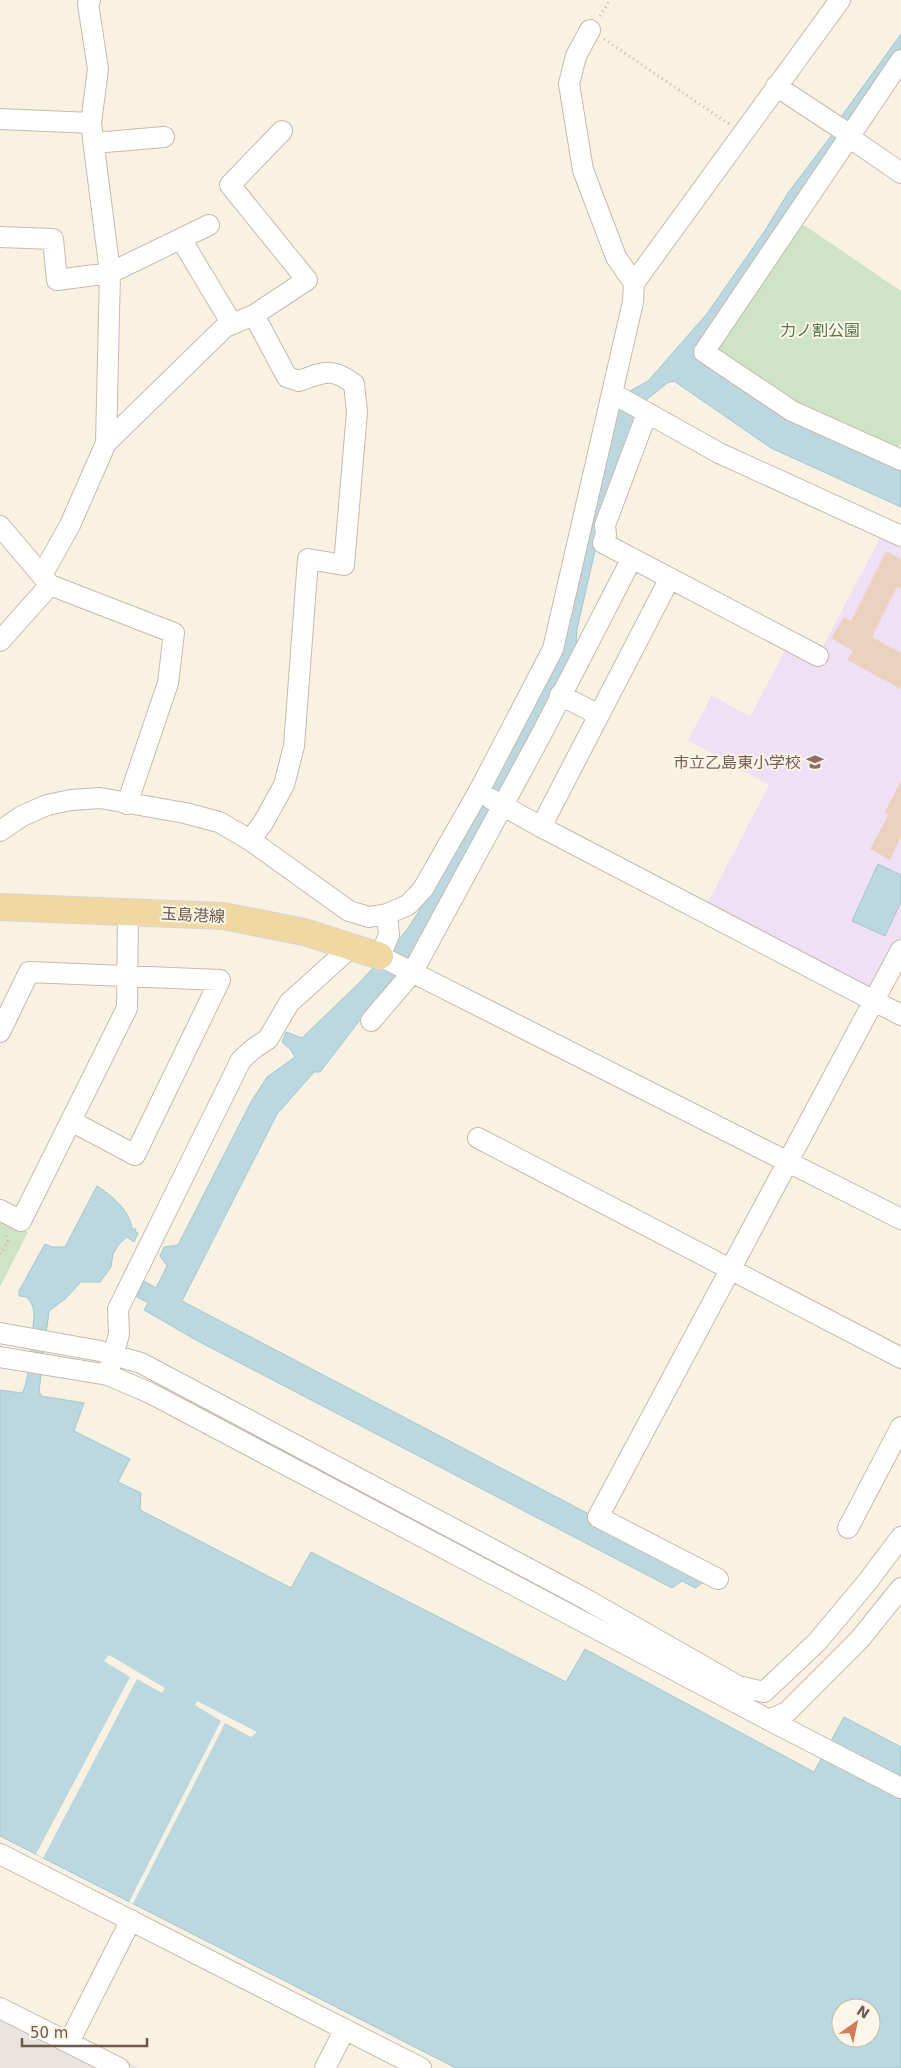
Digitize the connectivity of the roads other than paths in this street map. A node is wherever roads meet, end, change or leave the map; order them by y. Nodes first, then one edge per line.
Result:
1 (840, 0) edge
2 (86, 1) edge
3 (590, 30) road end
4 (901, 60) edge
5 (776, 86) junction
6 (0, 119) edge
7 (91, 123) junction
8 (282, 131) dead end
9 (849, 134) junction
10 (164, 137) dead end
11 (94, 143) junction
12 (901, 173) edge
13 (208, 224) dead end
14 (0, 237) edge
15 (181, 239) junction
16 (110, 273) junction
17 (634, 283) junction
18 (254, 314) junction
19 (232, 324) junction
20 (612, 393) junction
21 (647, 413) junction
22 (106, 443) junction
23 (900, 458) edge
24 (0, 526) edge
25 (579, 530) junction
26 (901, 536) edge
27 (603, 543) junction
28 (632, 558) junction
29 (670, 578) junction
30 (46, 580) junction
31 (0, 641) edge
32 (818, 656) dead end
33 (560, 695) junction
34 (599, 715) junction
35 (479, 791) junction
36 (128, 804) junction
37 (502, 805) junction
38 (541, 827) junction
39 (0, 830) edge
40 (250, 840) junction
41 (0, 907) edge
42 (128, 912) junction
43 (387, 914) junction
44 (350, 948) junction
45 (901, 950) edge
46 (380, 956) junction
47 (412, 972) junction
48 (127, 976) junction
49 (874, 1001) junction
50 (901, 1015) edge
51 (371, 1021) dead end
52 (0, 1032) edge
53 (71, 1121) junction
54 (478, 1138) dead end
55 (788, 1163) junction
56 (0, 1210) edge
57 (901, 1219) edge
58 (731, 1270) junction
59 (0, 1333) edge
60 (113, 1355) junction
61 (0, 1357) edge
62 (901, 1358) edge
63 (108, 1375) junction
64 (901, 1428) edge
65 (848, 1528) dead end
66 (901, 1537) edge
67 (718, 1579) dead end
68 (901, 1588) edge
69 (764, 1692) junction
70 (778, 1716) junction
71 (901, 1788) edge
72 (0, 1854) edge
73 (130, 1920) junction
74 (0, 2008) edge
75 (345, 2029) junction
76 (69, 2042) junction
77 (119, 2068) edge
78 (325, 2068) edge
79 (421, 2068) edge

1 - 5 street
2 - 7 street
3 - 17 street
4 - 9 street
5 - 9 street
5 - 17 street
6 - 7 street
7 - 11 street
8 - 18 street
9 - 12 street
9 - 23 street
10 - 11 street
11 - 16 street
13 - 15 street
14 - 16 street
15 - 16 street
15 - 19 street
16 - 22 street
17 - 20 street
18 - 19 street
18 - 40 street
19 - 22 street
20 - 21 street
20 - 25 street
21 - 26 street
21 - 27 street
22 - 30 street
24 - 30 street
25 - 27 street
25 - 35 street
27 - 28 street
28 - 29 street
28 - 33 street
29 - 32 street
29 - 34 street
30 - 31 street
30 - 36 street
33 - 34 street
33 - 37 street
34 - 38 street
35 - 37 street
35 - 43 street
36 - 39 street
36 - 40 street
37 - 38 street
37 - 47 street
38 - 49 street
40 - 43 street
41 - 42 main road, 玉島港線
42 - 44 main road, 玉島港線
42 - 48 street
43 - 46 street
44 - 46 main road, 玉島港線
44 - 60 street
45 - 49 street
46 - 47 street
47 - 51 street
47 - 55 street
48 - 52 street
48 - 53 street
48 - 53 street
49 - 50 street
49 - 55 street
53 - 56 street
54 - 58 street
55 - 57 street
55 - 58 street
58 - 62 street
58 - 67 street
59 - 60 street
60 - 63 street
60 - 69 street
61 - 63 street
63 - 70 street
64 - 65 street
66 - 69 street
68 - 70 street
69 - 70 street
70 - 71 street
72 - 73 street
73 - 75 street
73 - 76 street
74 - 76 street
75 - 78 street
75 - 79 street
76 - 77 street

